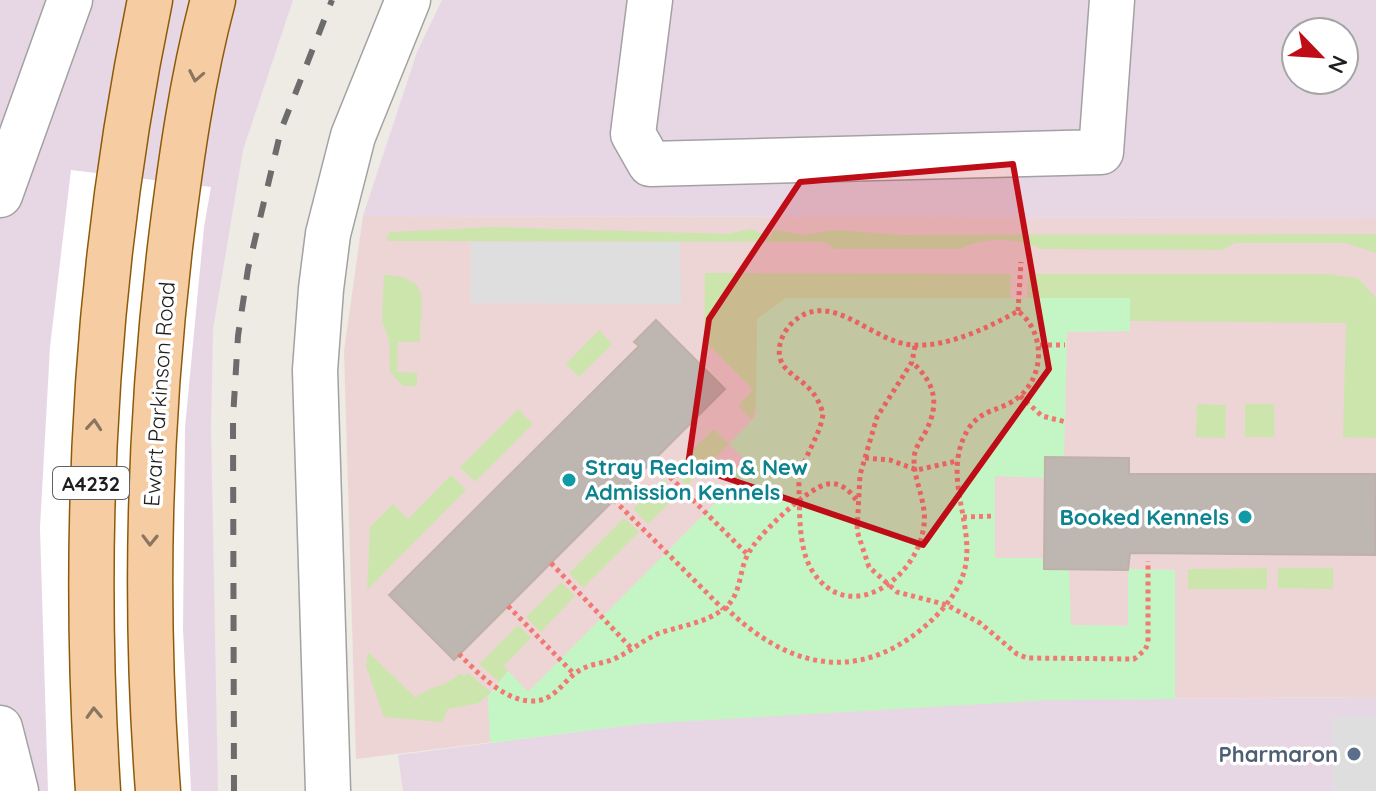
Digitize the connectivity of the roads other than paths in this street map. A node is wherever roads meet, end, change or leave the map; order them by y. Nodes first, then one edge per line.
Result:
1 (70, 0) edge
2 (150, 0) edge
3 (213, 0) edge
4 (408, 0) edge
5 (650, 0) edge
6 (1112, 0) edge
7 (0, 195) edge
8 (0, 728) edge
9 (16, 791) edge
10 (98, 791) edge
11 (158, 791) edge
12 (328, 791) edge

1 - 7 street
10 -> 2 main road, A4232
3 -> 11 main road, Ewart Parkinson Road / A4232
4 - 12 street
5 - 6 street
8 - 9 street

